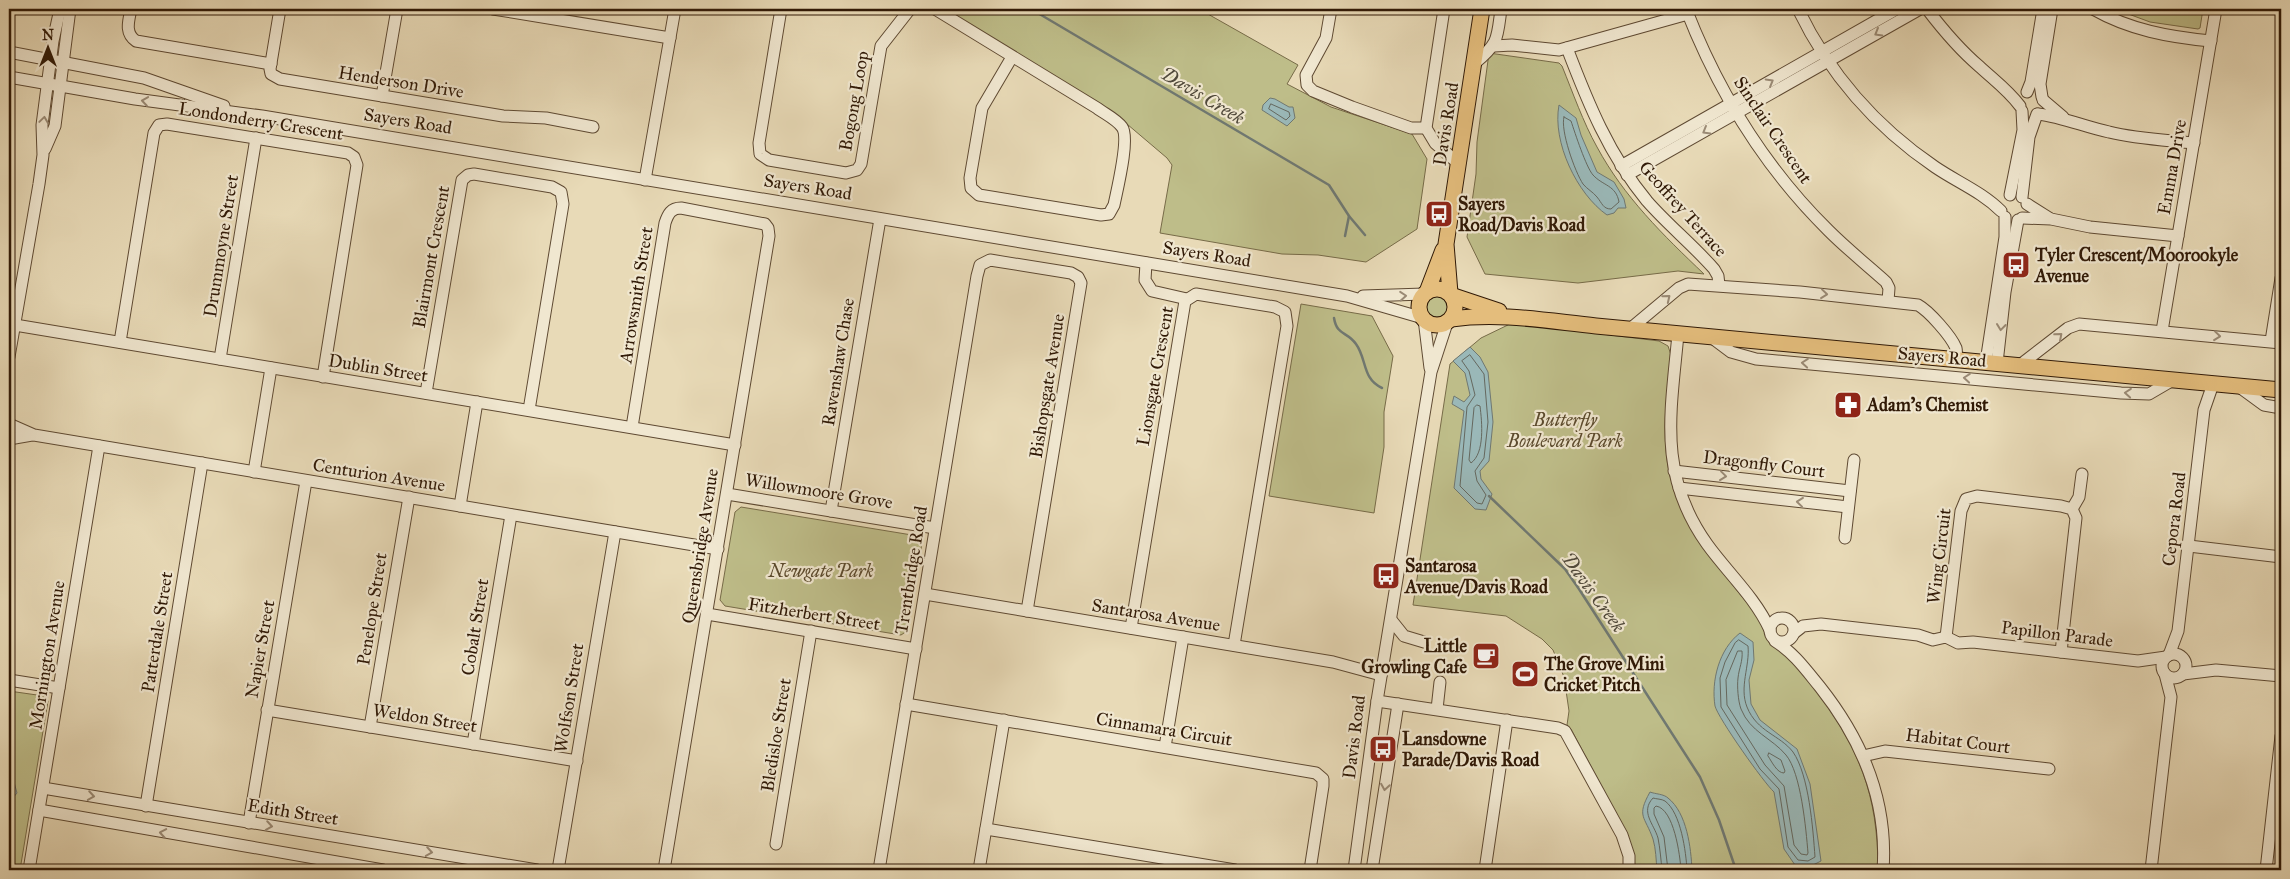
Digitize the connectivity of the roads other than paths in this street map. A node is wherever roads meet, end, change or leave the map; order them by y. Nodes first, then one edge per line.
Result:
1 (60, 9) edge
2 (70, 9) edge
3 (131, 9) edge
4 (280, 9) edge
5 (397, 9) edge
6 (493, 9) edge
7 (675, 9) edge
8 (781, 9) edge
9 (910, 9) edge
10 (935, 9) edge
11 (1331, 9) edge
12 (1444, 9) edge
13 (1482, 9) edge
14 (1501, 9) edge
15 (1798, 9) edge
16 (1897, 9) edge
17 (1920, 9) edge
18 (1927, 9) edge
19 (2043, 9) edge
20 (2052, 9) edge
21 (2093, 9) edge
22 (2216, 9) edge
23 (1687, 11) edge
24 (1498, 33) junction
25 (670, 38) junction
26 (2211, 41) junction
27 (1512, 45) junction
28 (1494, 46) junction
29 (1567, 48) junction
30 (9, 52) edge
31 (1012, 57) junction
32 (1825, 57) junction
33 (50, 59) junction
34 (63, 62) junction
35 (1475, 63) junction
36 (271, 64) junction
37 (9, 77) edge
38 (1998, 81) junction
39 (48, 84) junction
40 (61, 87) junction
41 (2026, 92) junction
42 (382, 96) junction
43 (2043, 98) junction
44 (2021, 108) junction
45 (1734, 109) junction
46 (1428, 113) junction
47 (2037, 114) junction
48 (262, 116) junction
49 (2065, 118) junction
50 (1391, 120) junction
51 (593, 126) dead end
52 (1426, 128) junction
53 (256, 138) junction
54 (2194, 142) junction
55 (43, 155) junction
56 (1459, 164) junction
57 (1621, 166) junction
58 (1627, 176) junction
59 (646, 180) junction
60 (1980, 193) junction
61 (2008, 196) junction
62 (2024, 201) junction
63 (2003, 214) junction
64 (880, 219) junction
65 (2020, 219) junction
66 (2051, 219) junction
67 (768, 228) joint
68 (2178, 236) junction
69 (1446, 244) junction
70 (1146, 263) junction
71 (977, 276) joint
72 (2281, 278) edge
73 (1719, 286) junction
74 (1425, 293) junction
75 (1451, 294) junction
76 (1347, 296) junction
77 (1187, 299) junction
78 (1888, 301) junction
79 (1515, 317) junction
80 (1424, 319) junction
81 (1449, 321) junction
82 (15, 325) junction
83 (1630, 329) junction
84 (2162, 331) junction
85 (1678, 334) junction
86 (1710, 336) junction
87 (120, 342) junction
88 (2276, 342) edge
89 (9, 357) edge
90 (220, 359) junction
91 (1956, 360) junction
92 (1991, 362) junction
93 (2020, 365) junction
94 (271, 368) junction
95 (1431, 372) junction
96 (323, 376) junction
97 (2173, 380) junction
98 (2207, 383) junction
99 (2238, 386) junction
100 (2281, 390) edge
101 (426, 394) junction
102 (478, 402) junction
103 (2281, 408) edge
104 (529, 410) junction
105 (9, 424) edge
106 (632, 428) junction
107 (34, 435) junction
108 (9, 438) edge
109 (735, 444) junction
110 (100, 446) junction
111 (1854, 460) dead end
112 (202, 463) junction
113 (1674, 471) junction
114 (254, 472) junction
115 (2082, 474) dead end
116 (306, 481) junction
117 (1679, 488) junction
118 (1850, 491) junction
119 (727, 494) junction
120 (409, 498) junction
121 (460, 506) junction
122 (1848, 507) junction
123 (2072, 509) junction
124 (831, 511) junction
125 (511, 515) junction
126 (935, 528) junction
127 (614, 532) junction
128 (1845, 538) dead end
129 (2189, 546) junction
130 (718, 549) junction
131 (2281, 557) edge
132 (924, 594) junction
133 (1759, 609) junction
134 (1028, 611) junction
135 (707, 614) junction
136 (1784, 619) junction
137 (1392, 621) junction
138 (1821, 624) junction
139 (1131, 628) junction
140 (1770, 630) junction
141 (811, 631) junction
142 (2178, 631) junction
143 (1793, 634) junction
144 (1947, 634) junction
145 (1183, 637) junction
146 (1775, 641) junction
147 (1424, 642) dead end
148 (1234, 646) junction
149 (916, 649) junction
150 (2061, 652) junction
151 (2168, 656) junction
152 (2183, 658) junction
153 (1798, 659) junction
154 (2138, 660) junction
155 (2216, 670) junction
156 (2165, 673) junction
157 (2182, 674) junction
158 (1381, 675) junction
159 (2281, 676) edge
160 (9, 680) edge
161 (1440, 682) dead end
162 (59, 688) junction
163 (2171, 697) junction
164 (1377, 701) junction
165 (906, 704) junction
166 (1398, 704) junction
167 (1437, 709) junction
168 (267, 710) junction
169 (1004, 720) junction
170 (1508, 720) junction
171 (370, 727) junction
172 (2281, 736) edge
173 (473, 744) junction
174 (1165, 747) junction
175 (1864, 756) junction
176 (577, 761) junction
177 (2049, 769) dead end
178 (43, 788) junction
179 (2278, 799) edge
180 (146, 806) junction
181 (39, 810) junction
182 (249, 822) junction
183 (986, 829) junction
184 (776, 844) dead end
185 (481, 866) edge
186 (1883, 869) edge
187 (29, 870) edge
188 (383, 870) edge
189 (537, 870) edge
190 (558, 870) edge
191 (664, 870) edge
192 (879, 870) edge
193 (979, 870) edge
194 (1235, 870) edge
195 (1310, 870) edge
196 (1354, 870) edge
197 (1372, 870) edge
198 (1484, 870) edge
199 (1629, 870) edge
200 (1895, 870) edge
201 (2151, 870) edge
202 (2266, 870) edge

1 - 33 street
2 - 34 street
3 - 36 street
4 - 36 street
5 - 42 street
6 - 25 street
7 - 25 street
8 - 9 street, Bogong Loop
10 - 31 street
11 - 50 street
12 - 46 street
13 - 35 main road, Davis Road
14 - 24 street
15 - 32 street
16 - 32 street
17 -> 32 street
18 - 38 street
19 - 41 street
20 - 43 street
21 - 26 street
22 - 26 street, Emma Drive
23 - 29 street
23 - 45 street, Sinclair Crescent
24 - 27 street
24 - 28 street
25 - 59 street
26 - 54 street, Emma Drive
27 - 28 street
27 - 29 street
28 - 35 street
29 - 57 street, Geoffrey Terrace
30 - 33 street, Sayers Road
31 - 31 street
32 - 45 street
32 - 60 street
33 - 34 street, Sayers Road
33 - 39 street
34 - 40 street
34 - 48 street, Sayers Road
35 - 56 main road, Davis Road
36 - 42 street, Henderson Drive
37 - 39 street, Sayers Road
38 - 41 street
38 - 44 street
39 - 40 street, Sayers Road
55 -> 39 street
48 -> 40 street, Sayers Road
40 - 55 street
41 - 43 street
41 - 44 street
42 - 51 street, Henderson Drive
43 - 47 street
43 - 49 street
44 - 47 street
44 - 61 street
45 - 57 street
45 -> 58 street
45 - 78 street, Sinclair Crescent
46 - 50 street
46 - 52 street
47 - 49 street
47 - 62 street
48 - 59 street, Sayers Road
49 - 54 street
50 - 52 street
52 - 56 street
53 - 87 street, Londonderry Crescent
53 - 90 street, Drummoyne Street
53 - 96 street, Londonderry Crescent
54 - 68 street, Emma Drive
55 - 82 street
56 - 69 main road, Davis Road
57 - 58 street, Geoffrey Terrace
58 - 73 street, Geoffrey Terrace
59 - 64 street, Sayers Road
60 - 61 street
60 - 63 street
61 - 62 street
61 - 63 street
62 - 65 street
62 - 66 street
63 - 65 street
63 - 92 street
64 - 70 street, Sayers Road
64 - 124 street, Ravenshaw Chase
65 - 66 street
65 -> 92 street
66 - 68 street
67 - 106 street, Arrowsmith Street
67 - 109 street, Queensbridge Avenue
68 - 84 street, Emma Drive
69 - 74 main road, Davis Road
69 - 75 main road, Davis Road
70 - 76 street, Sayers Road
70 - 77 street
71 - 126 street, Trentbridge Road
71 - 134 street, Bishopsgate Avenue
72 - 88 street
73 -> 78 street, Sayers Road
83 -> 73 street, Sayers Road
74 - 75 main road
76 -> 74 street, Sayers Road
74 - 80 main road
75 - 79 main road, Sayers Road
75 - 81 main road
76 - 80 street, Sayers Road
77 - 139 street, Lionsgate Crescent
77 - 148 street, Lionsgate Crescent
78 - 91 street, Sayers Road
79 - 81 main road, Sayers Road
79 - 83 main road, Sayers Road
80 - 81 main road
80 - 95 street
81 - 95 street
82 - 87 street, Dublin Street
82 - 89 street
83 - 85 main road, Sayers Road
84 -> 88 street
93 -> 84 street
85 - 86 main road, Sayers Road
85 - 113 street
86 - 91 main road, Sayers Road
97 -> 86 street, Sayers Road
87 - 90 street, Dublin Street
90 - 94 street, Dublin Street
91 - 92 main road, Sayers Road
92 - 93 main road, Sayers Road
93 - 97 main road, Sayers Road
94 - 96 street, Dublin Street
94 - 114 street
95 - 137 street, Davis Road
96 - 101 street, Dublin Street
97 - 98 main road, Sayers Road
98 - 99 main road, Sayers Road
98 - 129 street, Cepora Road
99 - 100 main road, Sayers Road
99 - 103 street
101 - 102 street, Dublin Street
101 - 104 street, Blairmont Crescent
102 - 104 street, Dublin Street
102 - 121 street
104 - 106 street, Dublin Street
105 - 107 street, Centurion Avenue
106 - 109 street, Dublin Street
107 - 108 street, Centurion Avenue
107 - 110 street, Centurion Avenue
109 - 119 street, Queensbridge Avenue
110 - 112 street, Centurion Avenue
110 - 162 street, Mornington Avenue
111 - 118 street
112 - 114 street, Centurion Avenue
112 - 180 street, Patterdale Street
113 - 117 street
113 -> 118 street, Dragonfly Court
114 - 116 street, Centurion Avenue
115 - 123 street
116 - 120 street, Centurion Avenue
116 - 168 street, Napier Street
122 -> 117 street, Dragonfly Court
117 - 133 street
118 - 122 street
119 - 124 street, Willowmoore Grove
119 - 130 street, Queensbridge Avenue
120 - 121 street, Centurion Avenue
120 - 171 street, Penelope Street
121 - 125 street, Centurion Avenue
122 - 128 street
123 - 144 street, Wing Circuit
123 - 150 street
124 - 126 street, Willowmoore Grove
125 - 127 street, Centurion Avenue
125 - 173 street, Cobalt Street
126 - 132 street, Trentbridge Road
127 - 130 street, Centurion Avenue
127 - 176 street, Wolfson Street
129 - 131 street
129 - 142 street, Cepora Road
130 - 135 street, Queensbridge Avenue
132 - 134 street, Santarosa Avenue
132 - 149 street, Trentbridge Road
133 - 136 street, Papillon Parade
133 - 140 street
134 - 139 street, Santarosa Avenue
135 - 141 street, Fitzherbert Street
135 - 191 street, Queensbridge Avenue
136 - 138 street, Papillon Parade
136 - 140 street
136 - 143 street
137 - 147 street
137 - 158 street, Davis Road
138 - 143 street, Papillon Parade
138 - 144 street, Papillon Parade
139 - 145 street, Santarosa Avenue
140 - 146 street
141 - 149 street, Fitzherbert Street
141 - 184 street, Bledisloe Street
142 - 151 street, Cepora Road
142 - 152 street, Cepora Road
143 - 146 street
143 - 153 street
144 - 150 street, Papillon Parade
145 - 148 street, Santarosa Avenue
145 - 174 street
146 - 153 street
148 - 158 street, Santarosa Avenue
149 - 165 street, Trentbridge Road
150 - 154 street, Papillon Parade
151 - 152 street
151 - 154 street, Papillon Parade
151 - 156 street
152 - 155 street
152 - 157 street
153 - 175 street
154 - 156 street, Papillon Parade
155 - 157 street
155 - 159 street
156 - 157 street
156 - 163 street
157 - 163 street
158 - 164 street, Davis Road
160 - 162 street
161 - 167 street
162 - 178 street, Mornington Avenue
163 - 201 street
164 - 166 street
164 - 196 street, Davis Road
165 - 169 street, Cinnamara Circuit
165 - 192 street, Trentbridge Road
166 - 167 street
166 -> 197 street
167 - 170 street
168 - 171 street, Weldon Street
168 - 182 street, Napier Street
169 - 174 street, Cinnamara Circuit
169 - 183 street
170 - 198 street
170 - 199 street
171 - 173 street, Weldon Street
172 - 179 street
173 - 176 street, Weldon Street
174 - 195 street, Cinnamara Circuit
175 - 177 street, Habitat Court
175 - 186 street
176 - 190 street, Wolfson Street
178 -> 180 street, Edith Street
178 - 181 street, Mornington Avenue
179 - 202 street
180 - 182 street, Edith Street
181 - 187 street, Mornington Avenue
188 -> 181 street
182 -> 185 street, Edith Street
183 - 193 street
183 - 194 street
185 - 189 street, Edith Street
186 - 200 street

